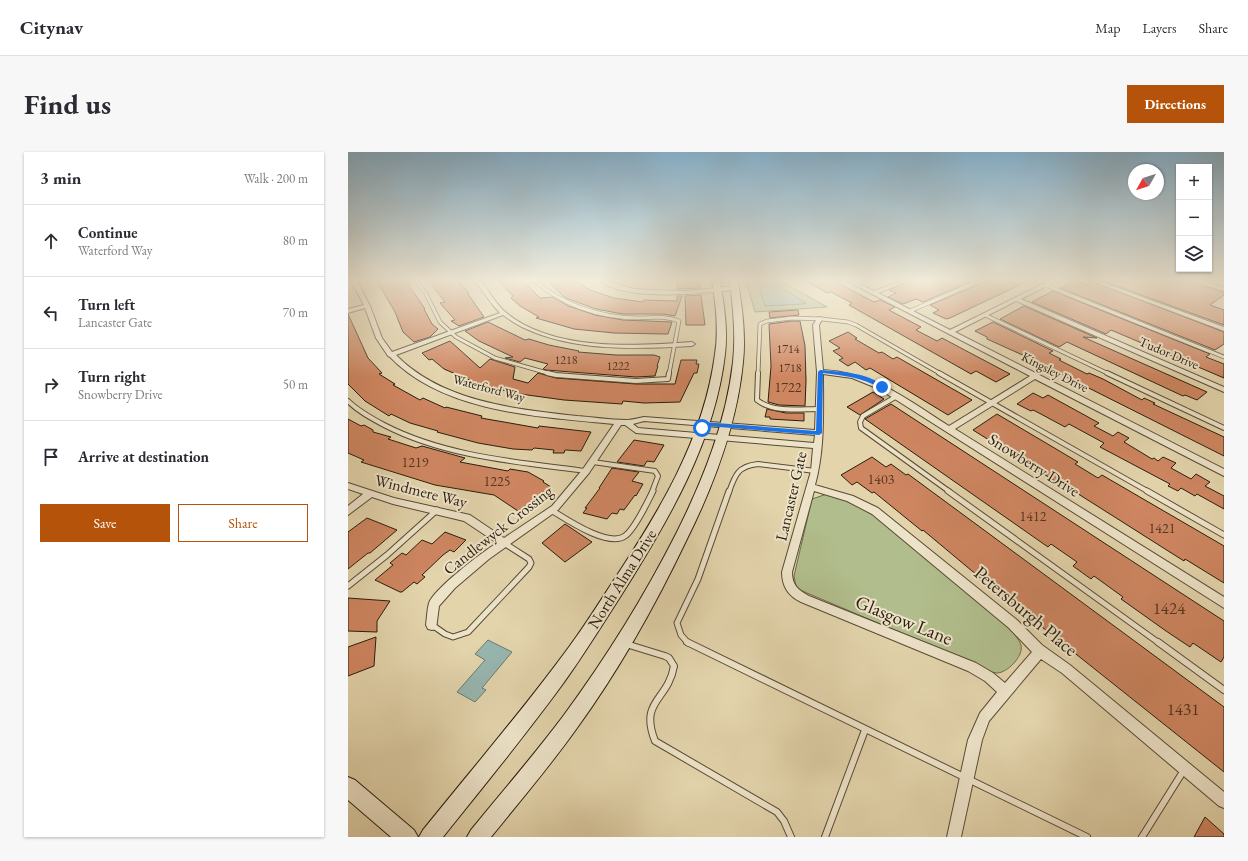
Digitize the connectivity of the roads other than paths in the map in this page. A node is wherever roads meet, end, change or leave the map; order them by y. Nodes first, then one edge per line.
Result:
1 (369, 313) edge
2 (435, 313) edge
3 (504, 313) joint
4 (605, 313) edge
5 (720, 313) edge
6 (739, 313) edge
7 (912, 313) edge
8 (989, 313) edge
9 (1046, 313) edge
10 (1115, 313) edge
11 (1181, 313) edge
12 (985, 315) junction
13 (820, 318) junction
14 (1224, 329) edge
15 (950, 332) junction
16 (451, 333) junction
17 (692, 344) dead end
18 (675, 345) junction
19 (390, 355) junction
20 (1224, 357) edge
21 (820, 372) junction
22 (1035, 376) junction
23 (1224, 390) edge
24 (897, 396) junction
25 (348, 401) edge
26 (992, 403) junction
27 (819, 409) junction
28 (623, 422) junction
29 (1224, 428) edge
30 (950, 429) junction
31 (701, 430) junction
32 (723, 431) junction
33 (819, 433) junction
34 (817, 446) junction
35 (593, 462) junction
36 (586, 471) junction
37 (815, 471) junction
38 (1224, 473) edge
39 (348, 486) edge
40 (810, 487) junction
41 (370, 494) junction
42 (437, 510) junction
43 (551, 510) junction
44 (348, 511) edge
45 (1224, 535) edge
46 (504, 543) junction
47 (788, 585) joint
48 (348, 586) edge
49 (1224, 603) edge
50 (432, 625) joint
51 (622, 643) junction
52 (1040, 652) junction
53 (1224, 690) edge
54 (1005, 691) junction
55 (864, 730) junction
56 (1185, 768) junction
57 (966, 778) junction
58 (348, 788) edge
59 (1224, 801) edge
60 (407, 837) edge
61 (430, 837) edge
62 (478, 837) edge
63 (790, 837) edge
64 (825, 837) edge
65 (954, 837) edge
66 (1087, 837) edge
67 (1142, 837) edge

1 - 19 street, Waterford Way
2 - 16 lane
3 - 16 street
3 - 18 street
4 - 18 lane
5 - 31 main road, North Alma Drive
6 - 32 main road, North Alma Drive
7 - 15 street, Kingsley Drive
8 - 12 street
9 - 23 street, Tudor Drive
10 - 20 lane
11 - 14 street
12 - 15 street
12 - 29 lane
13 - 21 street, Lancaster Gate
13 - 26 lane
13 - 27 lane
15 - 22 street, Kingsley Drive
16 - 18 lane
16 - 19 street
17 - 18 street
19 - 28 street, Waterford Way
21 - 24 street, Snowberry Drive
21 - 27 street, Lancaster Gate
22 - 26 street
22 - 38 street, Kingsley Drive
24 - 30 street, Snowberry Drive
24 - 53 lane
25 - 36 lane
26 - 30 street
26 - 45 lane
27 - 33 street, Lancaster Gate
28 - 31 street, Waterford Way
28 - 31 street, Waterford Way
28 - 35 street, Candlewyck Crossing
30 - 49 street, Snowberry Drive
31 - 32 street, Waterford Way
31 - 32 street, Waterford Way
31 - 61 main road, North Alma Drive
32 - 33 street, Waterford Way
32 - 34 street, Waterford Way
32 - 51 main road, North Alma Drive
33 - 34 street, Lancaster Gate
34 - 37 street, Lancaster Gate
35 - 36 street, Candlewyck Crossing
35 - 43 lane
36 - 43 street, Candlewyck Crossing
37 - 40 street, Lancaster Gate
37 - 55 lane
39 - 41 street, Windmere Way
40 - 47 street, Lancaster Gate
40 - 52 street, Petersburgh Place
41 - 42 street, Windmere Way
41 - 44 street
42 - 46 street, Windmere Way
42 - 48 lane
43 - 46 street, Candlewyck Crossing
46 - 50 street, Candlewyck Crossing
46 - 50 lane
47 - 54 street, Glasgow Lane
51 - 62 main road, North Alma Drive
51 - 63 lane
52 - 54 street
52 - 56 street, Petersburgh Place
54 - 57 street
55 - 57 lane
55 - 64 lane
56 - 59 street, Petersburgh Place
56 - 67 lane
57 - 65 street
57 - 66 lane
58 - 60 main road

